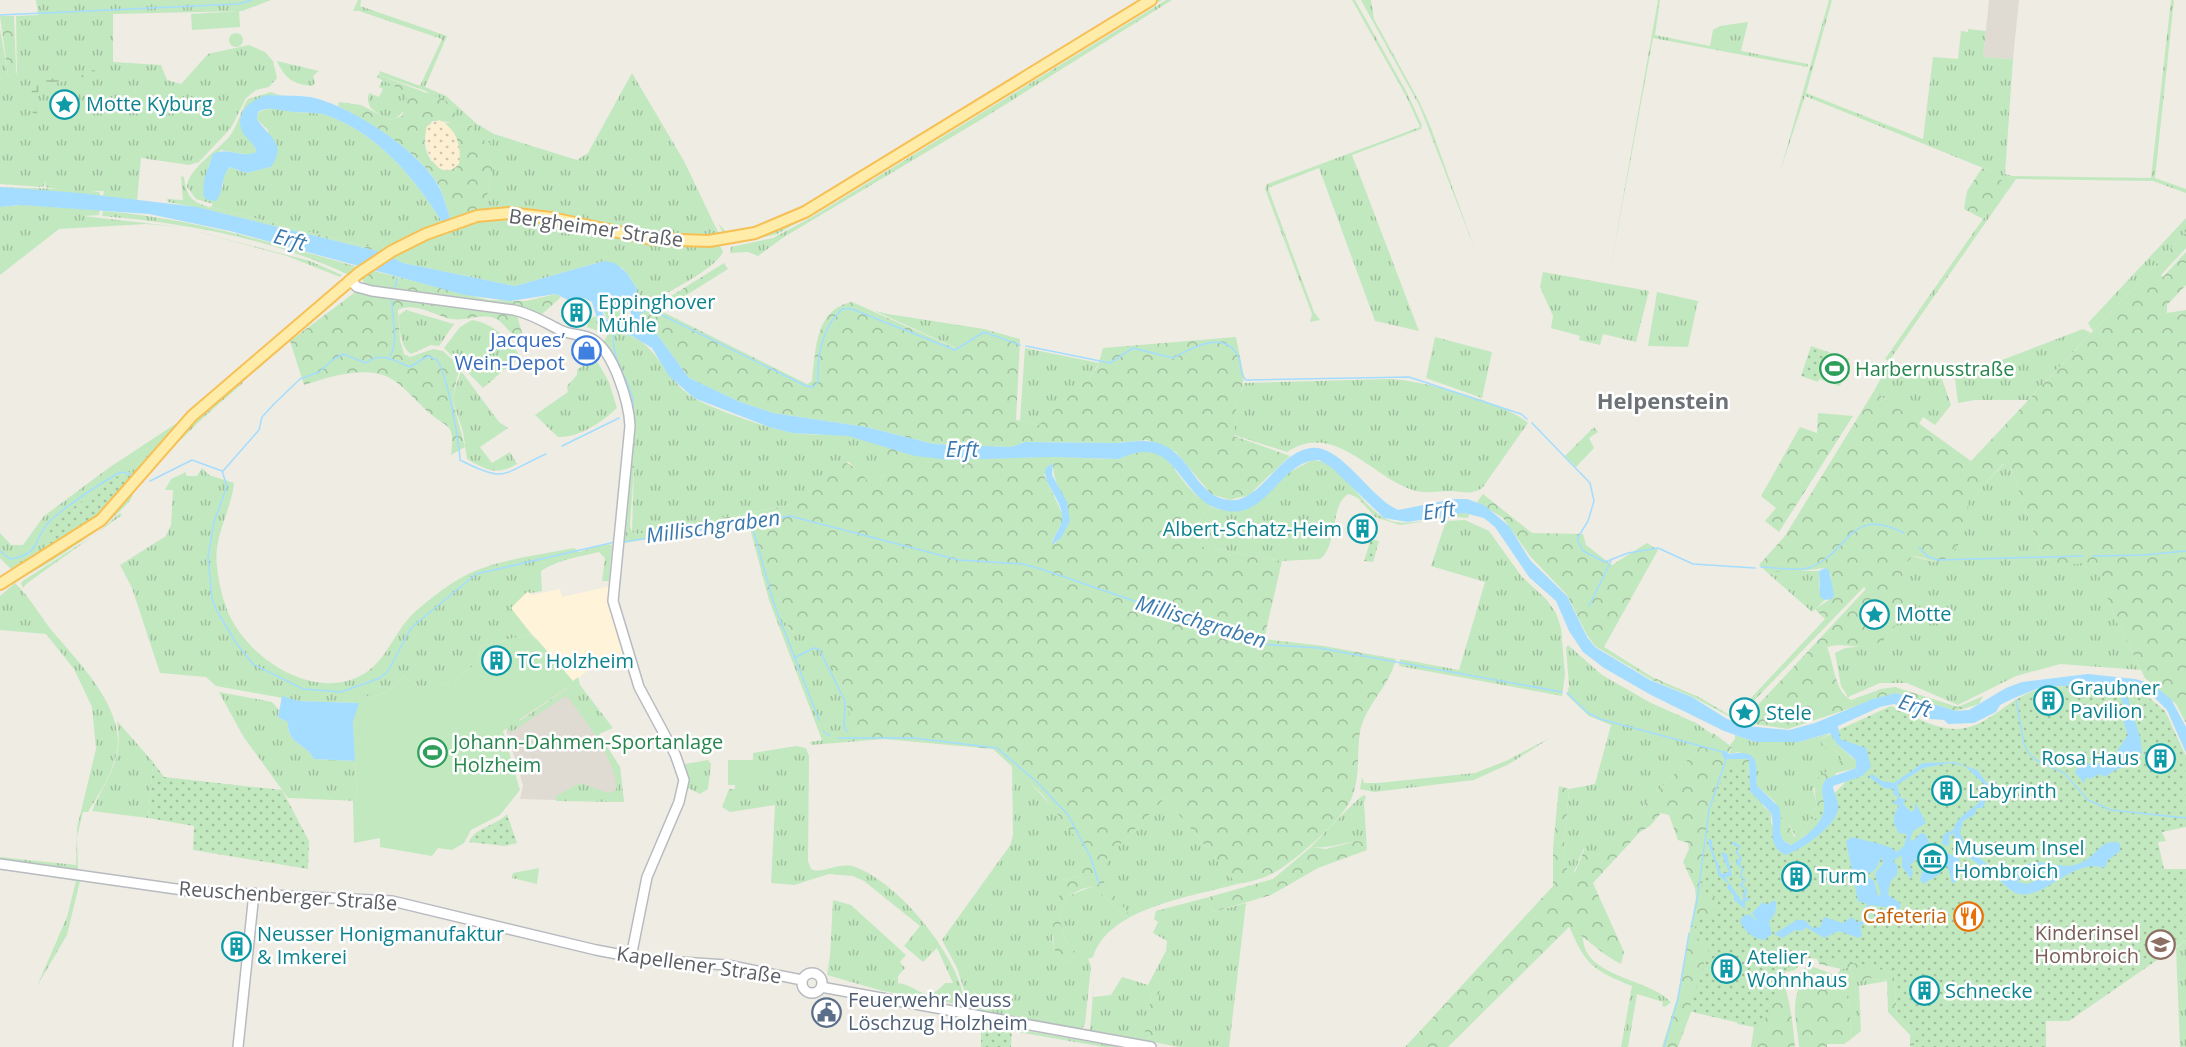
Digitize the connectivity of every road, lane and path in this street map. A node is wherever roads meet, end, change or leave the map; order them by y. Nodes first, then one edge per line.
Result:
1 (1151, 0) edge
2 (350, 280) junction
3 (0, 584) edge
4 (0, 864) edge
5 (254, 894) junction
6 (596, 950) joint
7 (631, 957) junction
8 (802, 980) junction
9 (821, 985) junction
10 (238, 1047) edge
11 (1151, 1047) edge

1 - 2 main road, Bergheimer Straße
2 - 3 main road, Bergheimer Straße
2 - 7 main road
4 - 5 main road, Reuschenberger Straße
5 - 6 main road, Reuschenberger Straße
5 - 10 main road
6 - 7 main road, Kapellener Straße
7 - 8 main road, Kapellener Straße
8 - 9 main road
8 - 9 main road
9 - 11 main road

